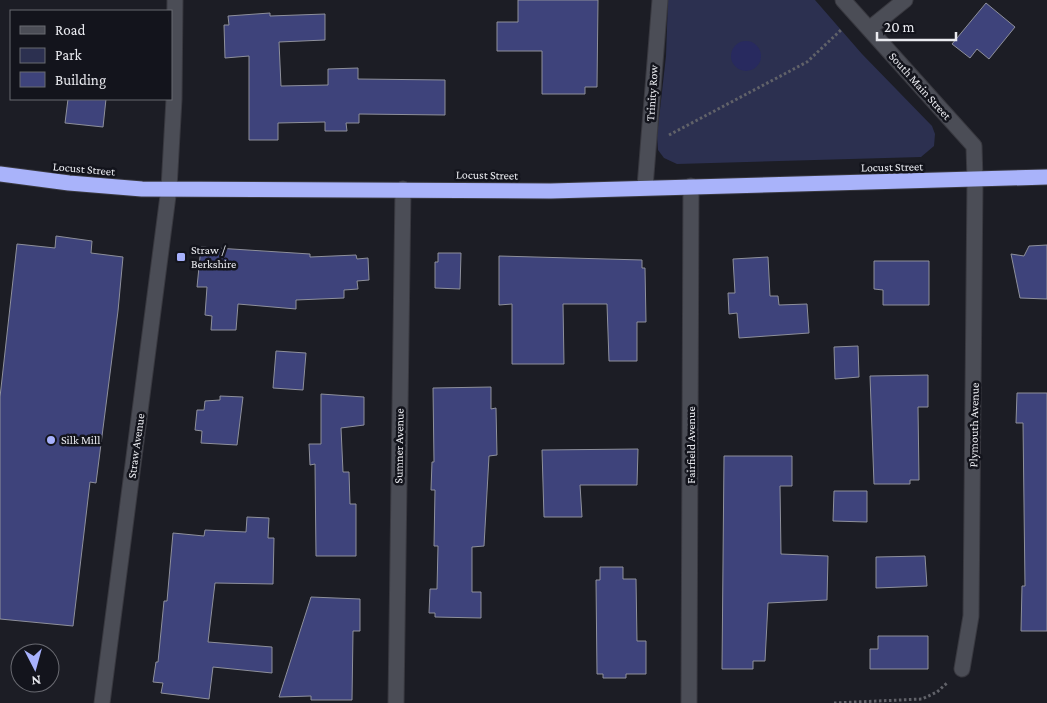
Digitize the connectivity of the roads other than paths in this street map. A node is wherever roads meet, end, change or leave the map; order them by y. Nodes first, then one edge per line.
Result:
1 (175, 0) edge
2 (660, 0) edge
3 (843, 0) edge
4 (905, 0) edge
5 (869, 29) junction
6 (0, 174) edge
7 (1047, 178) edge
8 (975, 180) junction
9 (691, 186) junction
10 (645, 187) junction
11 (169, 188) junction
12 (403, 189) junction
13 (962, 669) road end
14 (102, 703) edge
15 (396, 703) edge
16 (689, 703) edge

1 - 11 street, Straw Avenue
2 - 10 street, Trinity Row
3 - 5 street, South Main Street
4 - 5 street
5 - 8 street, South Main Street
6 - 11 highway, Locust Street
7 - 8 highway, Locust Street
8 - 9 highway, Locust Street
8 - 13 street, Plymouth Avenue
9 - 10 highway, Locust Street
9 - 16 street, Fairfield Avenue
10 - 12 highway, Locust Street
11 - 12 highway, Locust Street
11 - 14 street, Straw Avenue
12 - 15 street, Sumner Avenue

